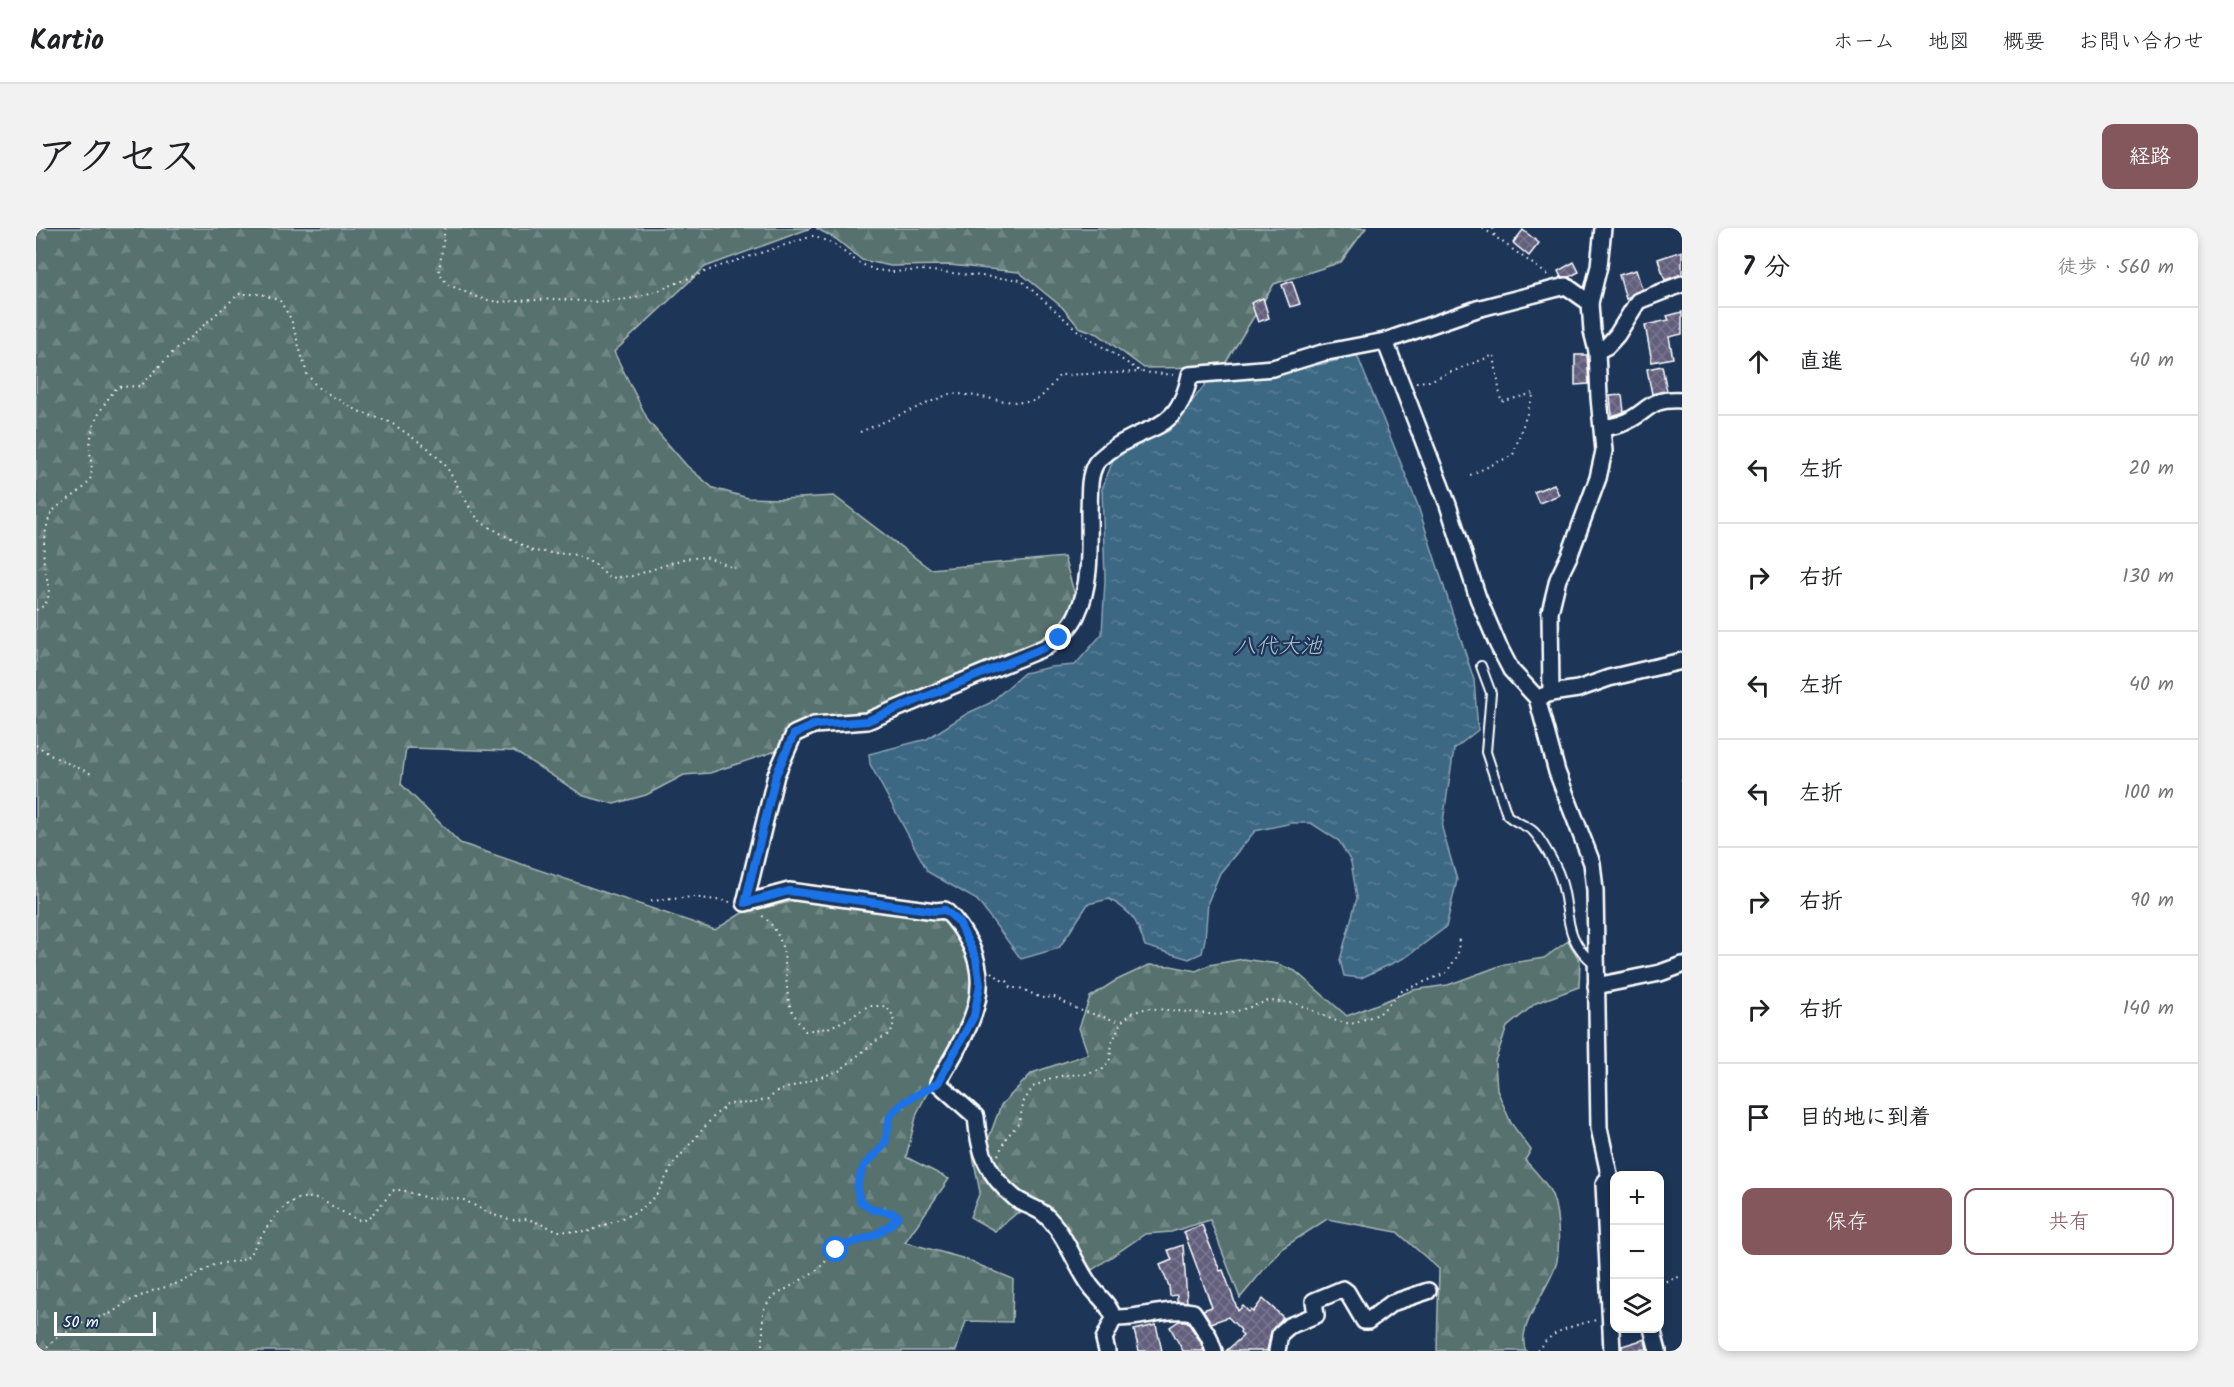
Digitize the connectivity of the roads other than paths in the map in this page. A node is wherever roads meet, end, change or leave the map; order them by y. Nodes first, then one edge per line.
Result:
1 (1604, 228) edge
2 (1682, 284) edge
3 (1590, 303) junction
4 (1385, 341) junction
5 (1597, 351) junction
6 (1682, 400) edge
7 (1602, 427) junction
8 (1682, 661) edge
9 (1481, 666) dead end
10 (1544, 695) junction
11 (1596, 965) junction
12 (1682, 965) edge
13 (1596, 986) junction
14 (1609, 1177) junction
15 (1610, 1181) edge
16 (1428, 1291) dead end
17 (1114, 1317) junction
18 (1653, 1333) edge
19 (1107, 1351) edge
20 (1214, 1351) edge
21 (1277, 1351) edge
22 (1612, 1351) edge
23 (1658, 1351) edge

1 - 3 street
2 - 5 street
3 - 4 street
3 - 5 street
4 - 10 street
4 - 17 street
5 - 7 street
6 - 7 street
7 - 10 street
8 - 10 street
9 - 11 lane
10 - 11 street
11 - 13 street
12 - 13 street
13 - 14 street
14 - 15 street
14 - 22 street
16 - 21 street
17 - 19 street
17 - 20 street
18 - 23 street

